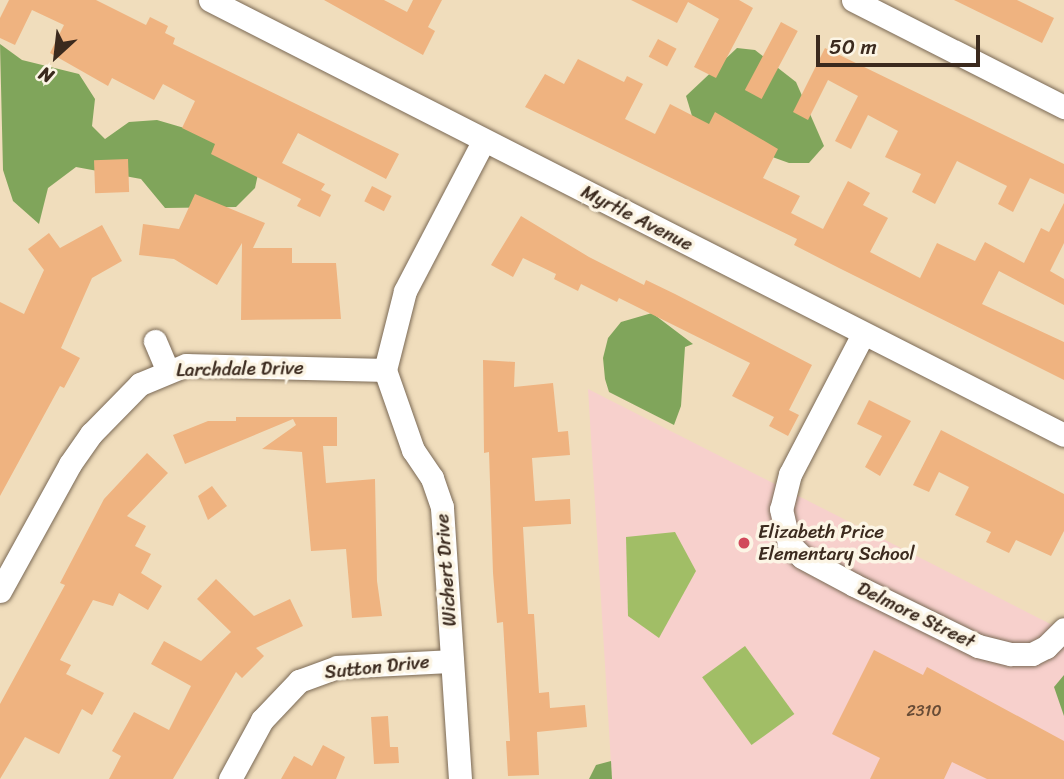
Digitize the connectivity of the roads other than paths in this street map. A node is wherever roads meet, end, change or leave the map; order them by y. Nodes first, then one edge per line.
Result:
1 (210, 0) edge
2 (853, 0) edge
3 (1064, 107) edge
4 (483, 142) junction
5 (863, 334) junction
6 (155, 341) dead end
7 (167, 369) junction
8 (385, 370) junction
9 (1064, 435) edge
10 (0, 592) edge
11 (1064, 629) edge
12 (452, 661) junction
13 (230, 779) edge
14 (460, 779) edge

1 - 4 street, Myrtle Avenue
2 - 3 street
4 - 5 street, Myrtle Avenue
4 - 8 street
5 - 9 street, Myrtle Avenue
5 - 11 street, Delmore Street
6 - 7 street
7 - 8 street, Larchdale Drive
7 - 10 street, Larchdale Drive
8 - 12 street, Wichert Drive
12 - 13 street, Sutton Drive
12 - 14 street, Wichert Drive

